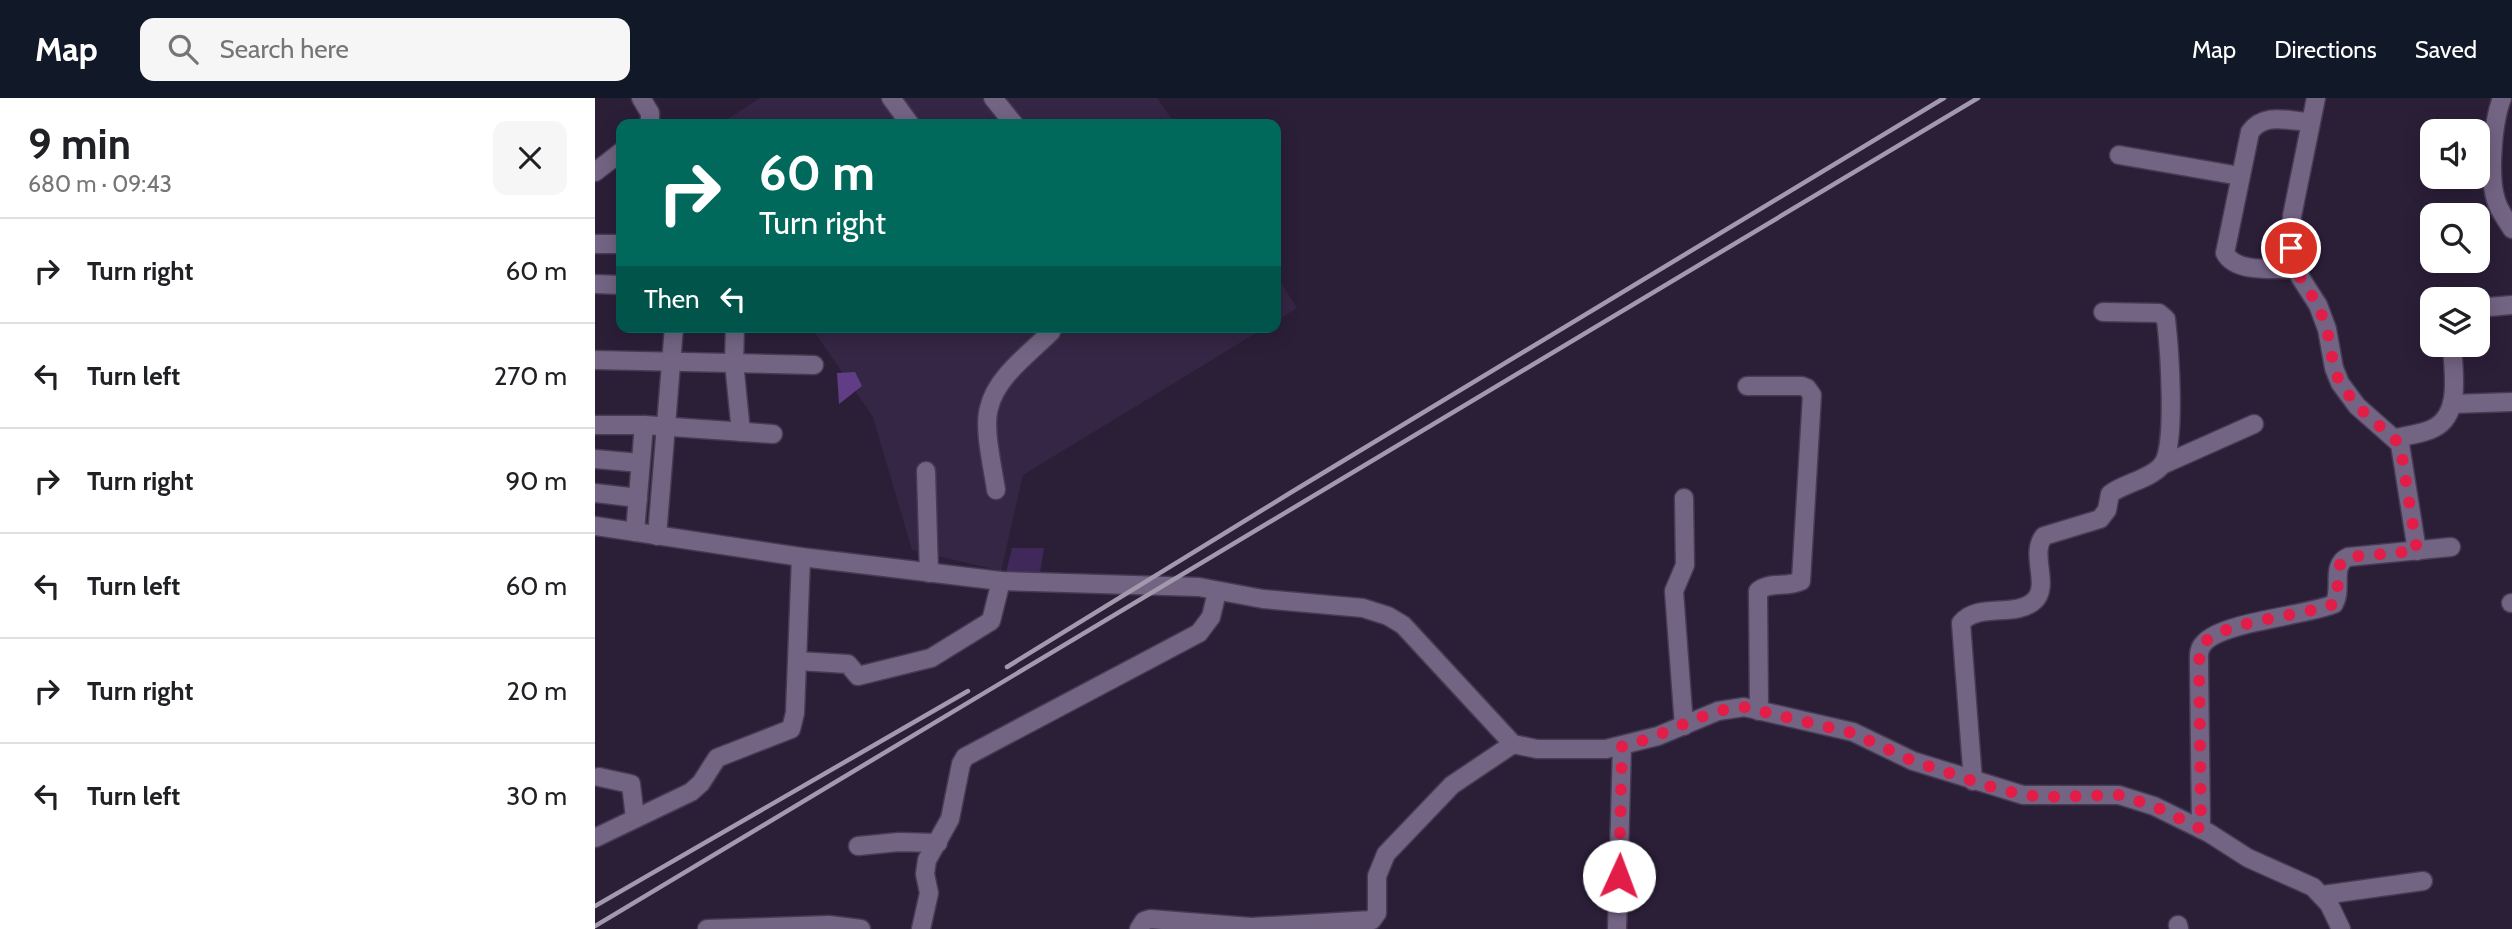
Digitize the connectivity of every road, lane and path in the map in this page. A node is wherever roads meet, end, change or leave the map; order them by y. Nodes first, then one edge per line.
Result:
1 (641, 98) edge
2 (891, 98) edge
3 (993, 98) edge
4 (2316, 98) edge
5 (2502, 98) edge
6 (653, 119) edge
7 (906, 119) edge
8 (1010, 119) edge
9 (2310, 122) junction
10 (2119, 155) dead end
11 (616, 156) edge
12 (595, 172) edge
13 (2240, 177) junction
14 (2512, 229) edge
15 (595, 244) edge
16 (616, 244) edge
17 (2297, 269) junction
18 (595, 284) edge
19 (616, 285) edge
20 (2512, 305) edge
21 (2490, 308) edge
22 (2103, 312) dead end
23 (673, 333) edge
24 (735, 333) edge
25 (1050, 333) edge
26 (2452, 357) edge
27 (595, 360) edge
28 (671, 362) junction
29 (734, 363) junction
30 (814, 365) dead end
31 (1747, 386) dead end
32 (2512, 402) edge
33 (2452, 404) junction
34 (595, 425) edge
35 (644, 425) junction
36 (2254, 425) dead end
37 (667, 427) junction
38 (741, 432) junction
39 (773, 434) dead end
40 (2396, 438) junction
41 (595, 459) edge
42 (641, 463) junction
43 (2162, 465) junction
44 (926, 471) dead end
45 (996, 491) dead end
46 (595, 494) edge
47 (638, 498) junction
48 (1684, 498) dead end
49 (595, 526) edge
50 (635, 532) junction
51 (657, 536) junction
52 (2451, 547) dead end
53 (2417, 551) junction
54 (801, 557) junction
55 (929, 573) junction
56 (1001, 581) junction
57 (1217, 592) junction
58 (798, 661) junction
59 (1759, 711) junction
60 (1684, 726) junction
61 (1513, 744) junction
62 (1622, 746) junction
63 (599, 777) dead end
64 (1973, 781) junction
65 (635, 818) junction
66 (2201, 829) junction
67 (595, 838) edge
68 (938, 842) junction
69 (857, 846) dead end
70 (2423, 881) dead end
71 (2323, 895) junction
72 (707, 929) edge
73 (861, 929) edge
74 (921, 929) edge
75 (1139, 929) edge
76 (1617, 929) edge
77 (2341, 929) edge

1 - 6 street
2 - 7 street
3 - 8 street
4 - 9 street
5 - 14 street
9 - 13 street
9 - 17 street
10 - 13 street
11 - 12 street
13 - 17 street
15 - 16 street
17 - 40 street
18 - 19 street
20 - 21 street
22 - 43 street
23 - 28 street
24 - 29 street
25 - 45 street
26 - 33 street
27 - 28 street
28 - 29 street
28 - 37 street
29 - 30 street
29 - 38 street
31 - 59 street
32 - 33 street
33 - 40 street
34 - 35 street
35 - 37 street
35 - 42 street
36 - 43 street
37 - 38 street
37 - 51 street
38 - 39 street
40 - 53 street
41 - 42 street
42 - 47 street
43 - 64 street
44 - 55 street
46 - 47 street
47 - 50 street
48 - 60 street
49 - 50 street
50 - 51 street
51 - 54 street
52 - 53 street
53 - 66 street
54 - 55 street
54 - 58 street
55 - 56 street
56 - 57 street
56 - 58 street
57 - 61 street
57 - 68 street
58 - 65 street
59 - 60 street
59 - 64 street
60 - 62 street
61 - 62 street
61 - 75 street
62 - 76 street
63 - 65 street
64 - 66 street
65 - 67 street
66 - 71 street
68 - 69 street
68 - 74 street
70 - 71 street
71 - 77 street
72 - 73 street

